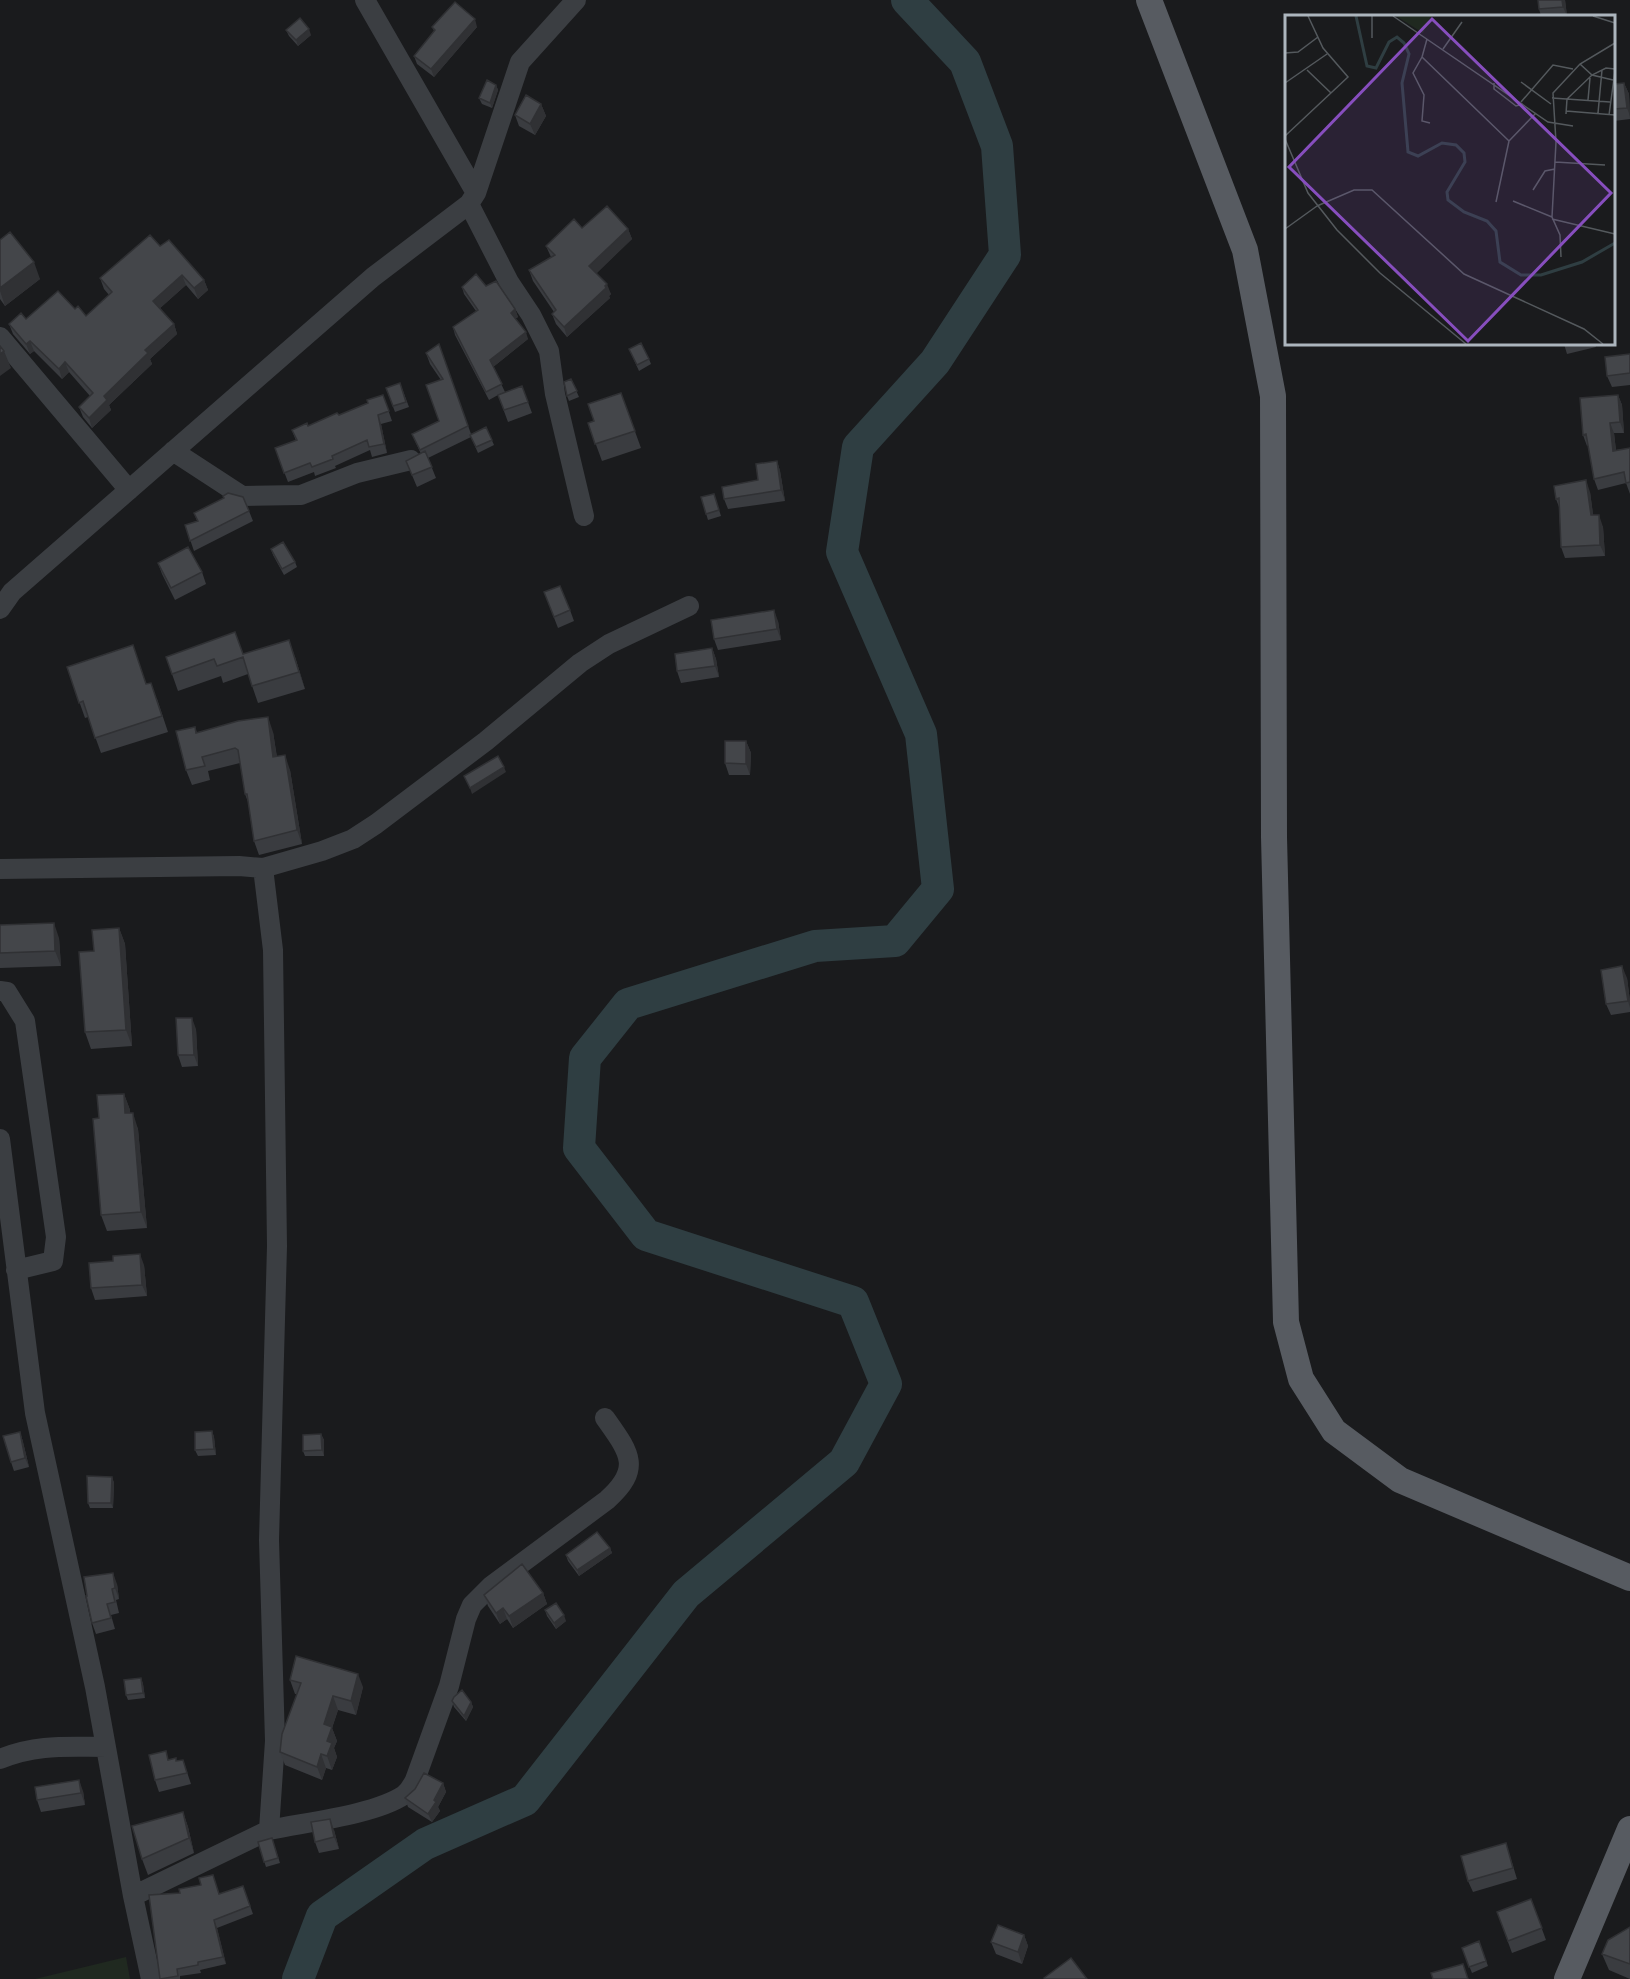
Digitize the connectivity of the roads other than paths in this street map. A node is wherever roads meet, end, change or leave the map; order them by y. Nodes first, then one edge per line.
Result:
1 (365, 0) edge
2 (576, 0) edge
3 (1149, 0) edge
4 (472, 198) junction
5 (0, 337) edge
6 (173, 451) junction
7 (411, 460) edge
8 (129, 490) junction
9 (584, 516) dead end
10 (689, 606) dead end
11 (0, 609) edge
12 (263, 868) junction
13 (0, 869) edge
14 (0, 991) edge
15 (0, 1139) edge
16 (16, 1270) junction
17 (604, 1418) dead end
18 (1630, 1578) edge
19 (106, 1747) junction
20 (0, 1759) edge
21 (1630, 1829) edge
22 (269, 1830) junction
23 (133, 1896) junction
24 (151, 1979) edge
25 (1567, 1979) edge

1 - 4 street
2 - 4 street
3 - 18 main road
4 - 6 street
4 - 9 street
5 - 8 street
6 - 7 street
6 - 8 street
8 - 11 street
10 - 12 street
12 - 13 street
12 - 22 street
14 - 16 street
15 - 16 street
16 - 19 street
17 - 22 street
19 - 20 street
19 - 23 street
21 - 25 main road
22 - 23 street
23 - 24 street

